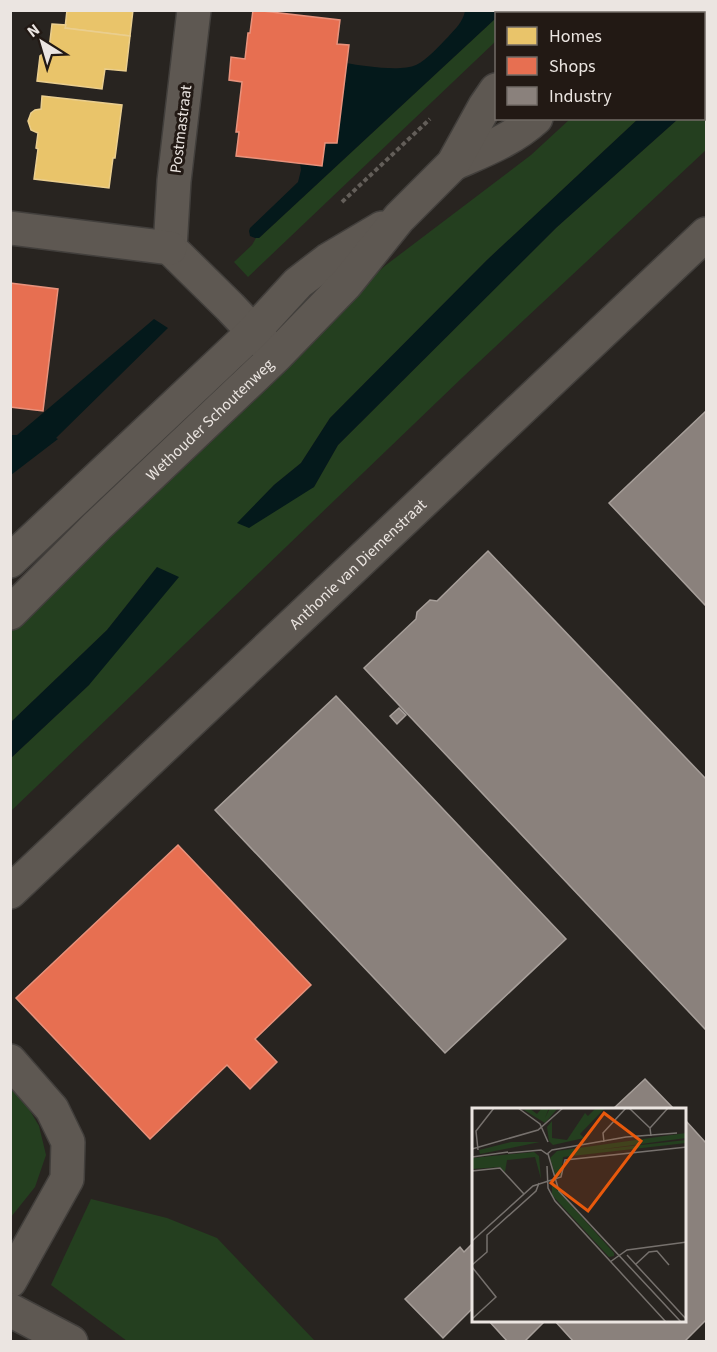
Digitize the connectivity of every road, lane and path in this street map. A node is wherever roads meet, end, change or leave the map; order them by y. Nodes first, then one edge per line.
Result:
1 (194, 10) edge
2 (495, 91) edge
3 (534, 120) edge
4 (453, 164) junction
5 (399, 218) junction
6 (10, 228) edge
7 (706, 234) edge
8 (170, 248) junction
9 (253, 332) junction
10 (276, 356) junction
11 (10, 561) edge
12 (10, 613) edge
13 (10, 892) edge
14 (10, 1061) edge
15 (10, 1281) edge
16 (10, 1310) edge
17 (71, 1341) edge

1 - 8 street, Postmastraat
2 - 4 street, Wethouder Schoutenweg
3 - 4 street, Wethouder Schoutenweg
4 - 5 street, Wethouder Schoutenweg
5 - 9 street, Wethouder Schoutenweg
5 - 10 street, Wethouder Schoutenweg
6 - 8 street
7 - 13 street, Anthonie van Diemenstraat
8 - 9 street
9 - 10 street
9 - 11 street, Wethouder Schoutenweg
10 - 12 street, Wethouder Schoutenweg
14 - 15 street
16 - 17 street

